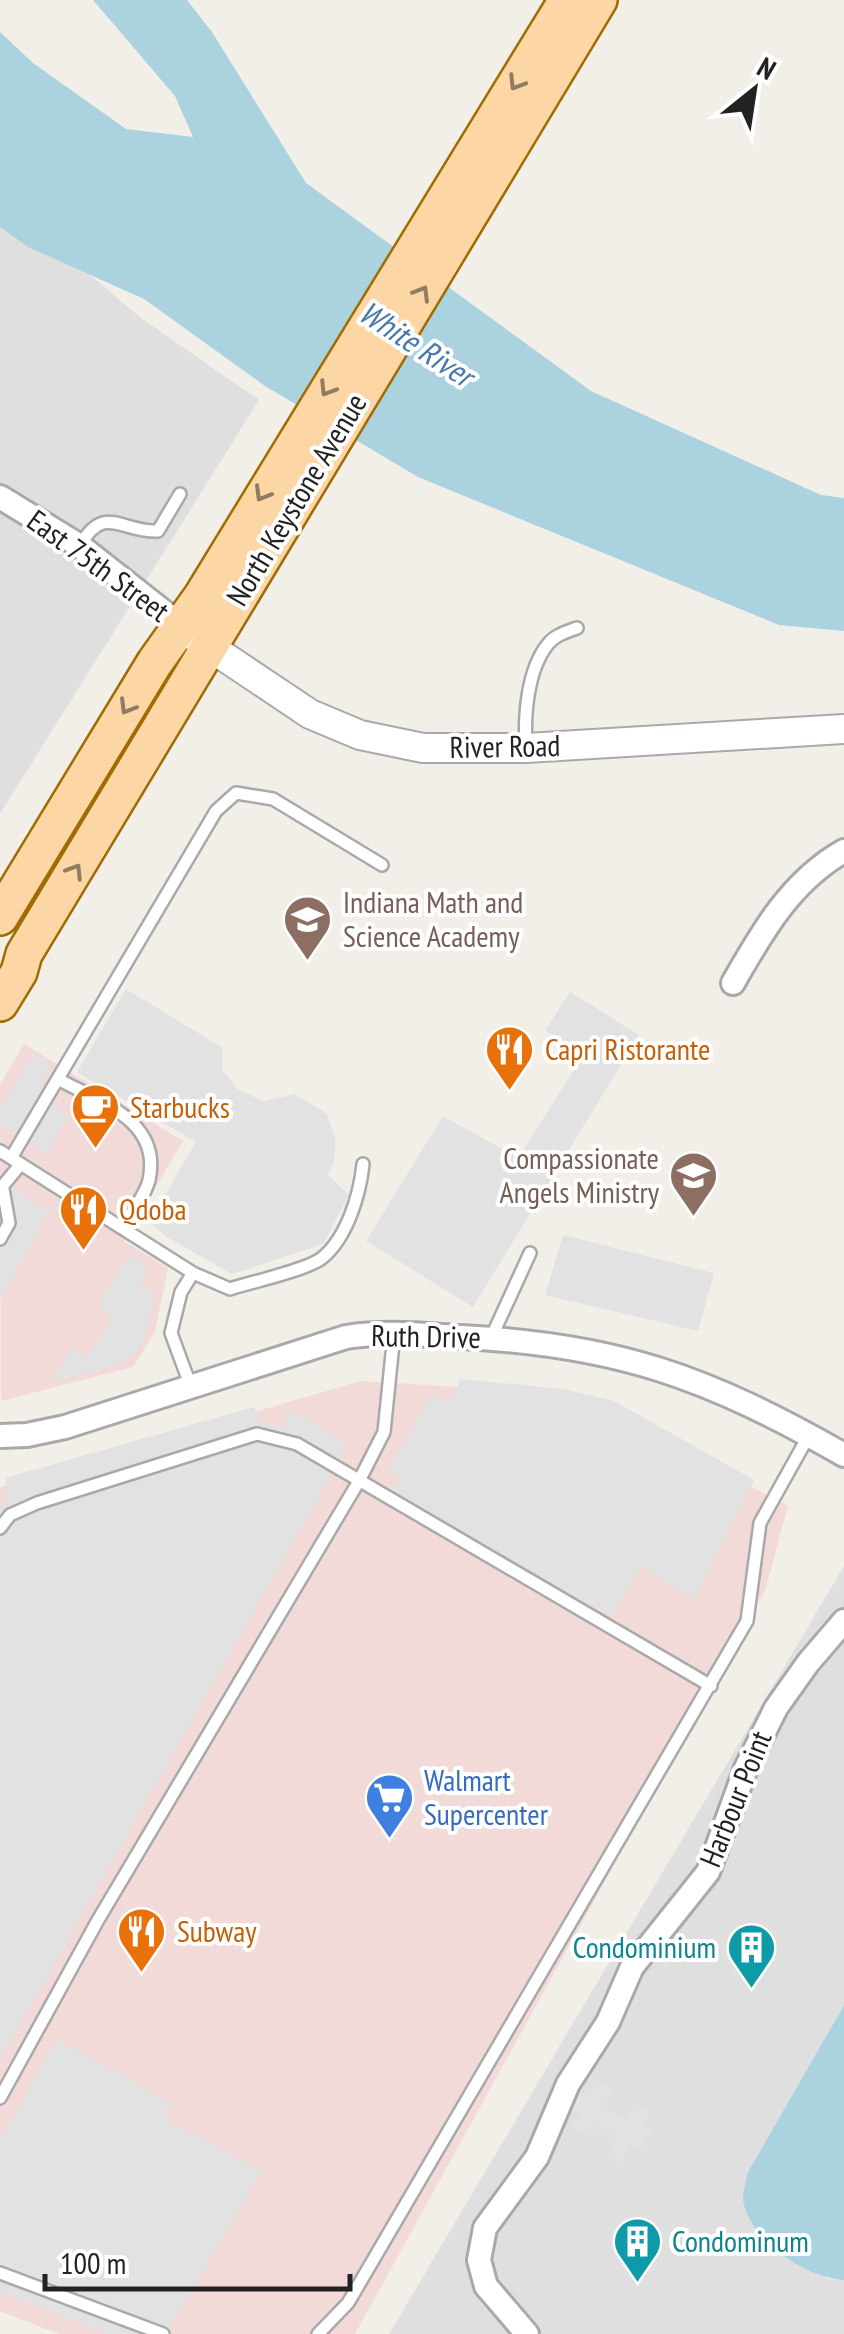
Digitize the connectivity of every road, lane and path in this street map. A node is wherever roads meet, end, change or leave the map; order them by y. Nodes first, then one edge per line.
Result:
1 (586, 4) edge
2 (180, 494) dead end
3 (0, 497) edge
4 (80, 546) junction
5 (576, 628) dead end
6 (195, 637) junction
7 (844, 730) edge
8 (526, 748) junction
9 (844, 850) edge
10 (382, 864) dead end
11 (0, 917) edge
12 (10, 966) edge
13 (732, 984) dead end
14 (0, 1003) edge
15 (58, 1078) junction
16 (11, 1158) edge
17 (362, 1164) dead end
18 (1, 1189) edge
19 (122, 1228) junction
20 (0, 1238) edge
21 (530, 1252) dead end
22 (193, 1273) junction
23 (394, 1334) junction
24 (491, 1338) junction
25 (191, 1387) junction
26 (809, 1435) junction
27 (0, 1436) edge
28 (844, 1455) edge
29 (359, 1481) junction
30 (0, 1528) edge
31 (844, 1621) edge
32 (711, 1686) junction
33 (0, 2098) edge
34 (0, 2273) edge
35 (163, 2334) edge
36 (318, 2334) edge
37 (527, 2334) edge

1 - 6 main road, North Keystone Avenue
2 - 4 lane
3 - 4 street, East 75th Street
4 - 6 street, East 75th Street
5 - 8 lane
6 - 8 street, River Road
6 -> 11 main road, North Keystone Avenue
12 -> 6 main road, North Keystone Avenue
7 - 8 street, River Road
9 - 13 street
10 - 15 lane
12 - 14 main road, North Keystone Avenue
15 - 16 lane
15 - 19 lane
16 - 18 lane
16 - 19 lane
17 - 22 lane
18 - 20 lane
19 - 22 lane
21 - 24 lane
22 - 25 lane
23 - 24 street, Ruth Drive
23 - 25 street, Ruth Drive
23 - 29 lane
24 - 26 street, Ruth Drive
25 - 27 street, Ruth Drive
26 - 28 street, Ruth Drive
26 - 32 lane
29 - 30 lane
29 - 32 lane
29 - 33 lane
31 - 37 street, Harbour Point
32 - 36 lane
34 - 35 lane

